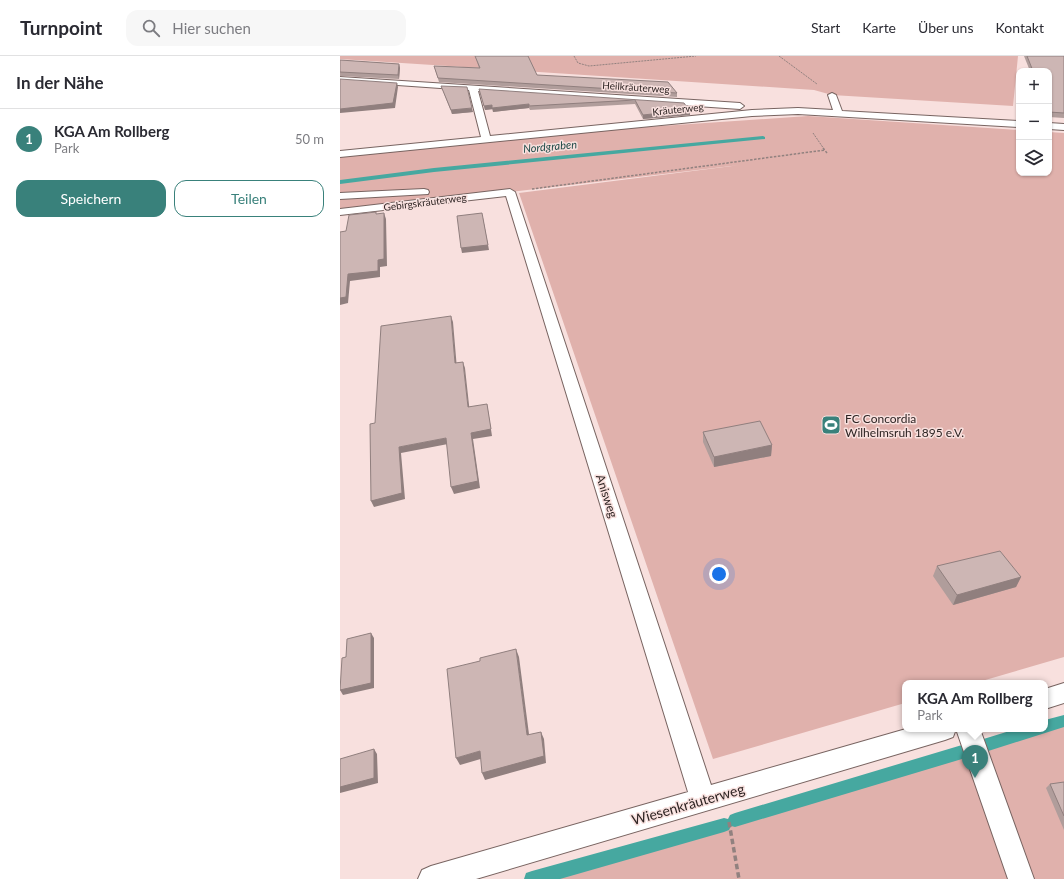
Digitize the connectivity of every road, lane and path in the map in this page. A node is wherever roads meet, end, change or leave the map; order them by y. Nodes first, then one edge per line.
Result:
1 (574, 56) edge
2 (696, 56) edge
3 (779, 56) edge
4 (340, 78) edge
5 (407, 82) junction
6 (473, 88) junction
7 (354, 89) edge
8 (832, 95) joint
9 (798, 110) junction
10 (838, 113) junction
11 (1016, 124) edge
12 (1052, 126) edge
13 (1064, 127) edge
14 (486, 138) junction
15 (827, 153) dead end
16 (340, 154) edge
17 (510, 192) junction
18 (340, 196) edge
19 (455, 199) junction
20 (340, 212) edge
21 (1064, 693) edge
22 (1048, 698) edge
23 (935, 732) edge
24 (969, 732) edge
25 (703, 800) junction
26 (431, 879) edge
27 (739, 879) edge
28 (1021, 879) edge

1 - 2 path
3 - 8 path
4 - 5 lane, Heilkräuterweg
5 - 6 lane, Heilkräuterweg
5 - 7 lane
6 - 9 lane, Heilkräuterweg
6 - 14 lane
8 - 10 lane
9 - 10 lane, Kräuterweg
9 - 14 lane, Kräuterweg
10 - 11 lane, Kräuterweg
12 - 13 lane
14 - 16 lane, Kräuterweg
15 - 17 path
17 - 19 lane, Gebirgskräuterweg
17 - 25 lane, Anisweg
18 - 19 lane
19 - 20 lane, Gebirgskräuterweg
21 - 22 lane
23 - 25 lane, Wiesenkräuterweg
24 - 28 lane
25 - 26 lane, Wiesenkräuterweg
25 - 27 path

